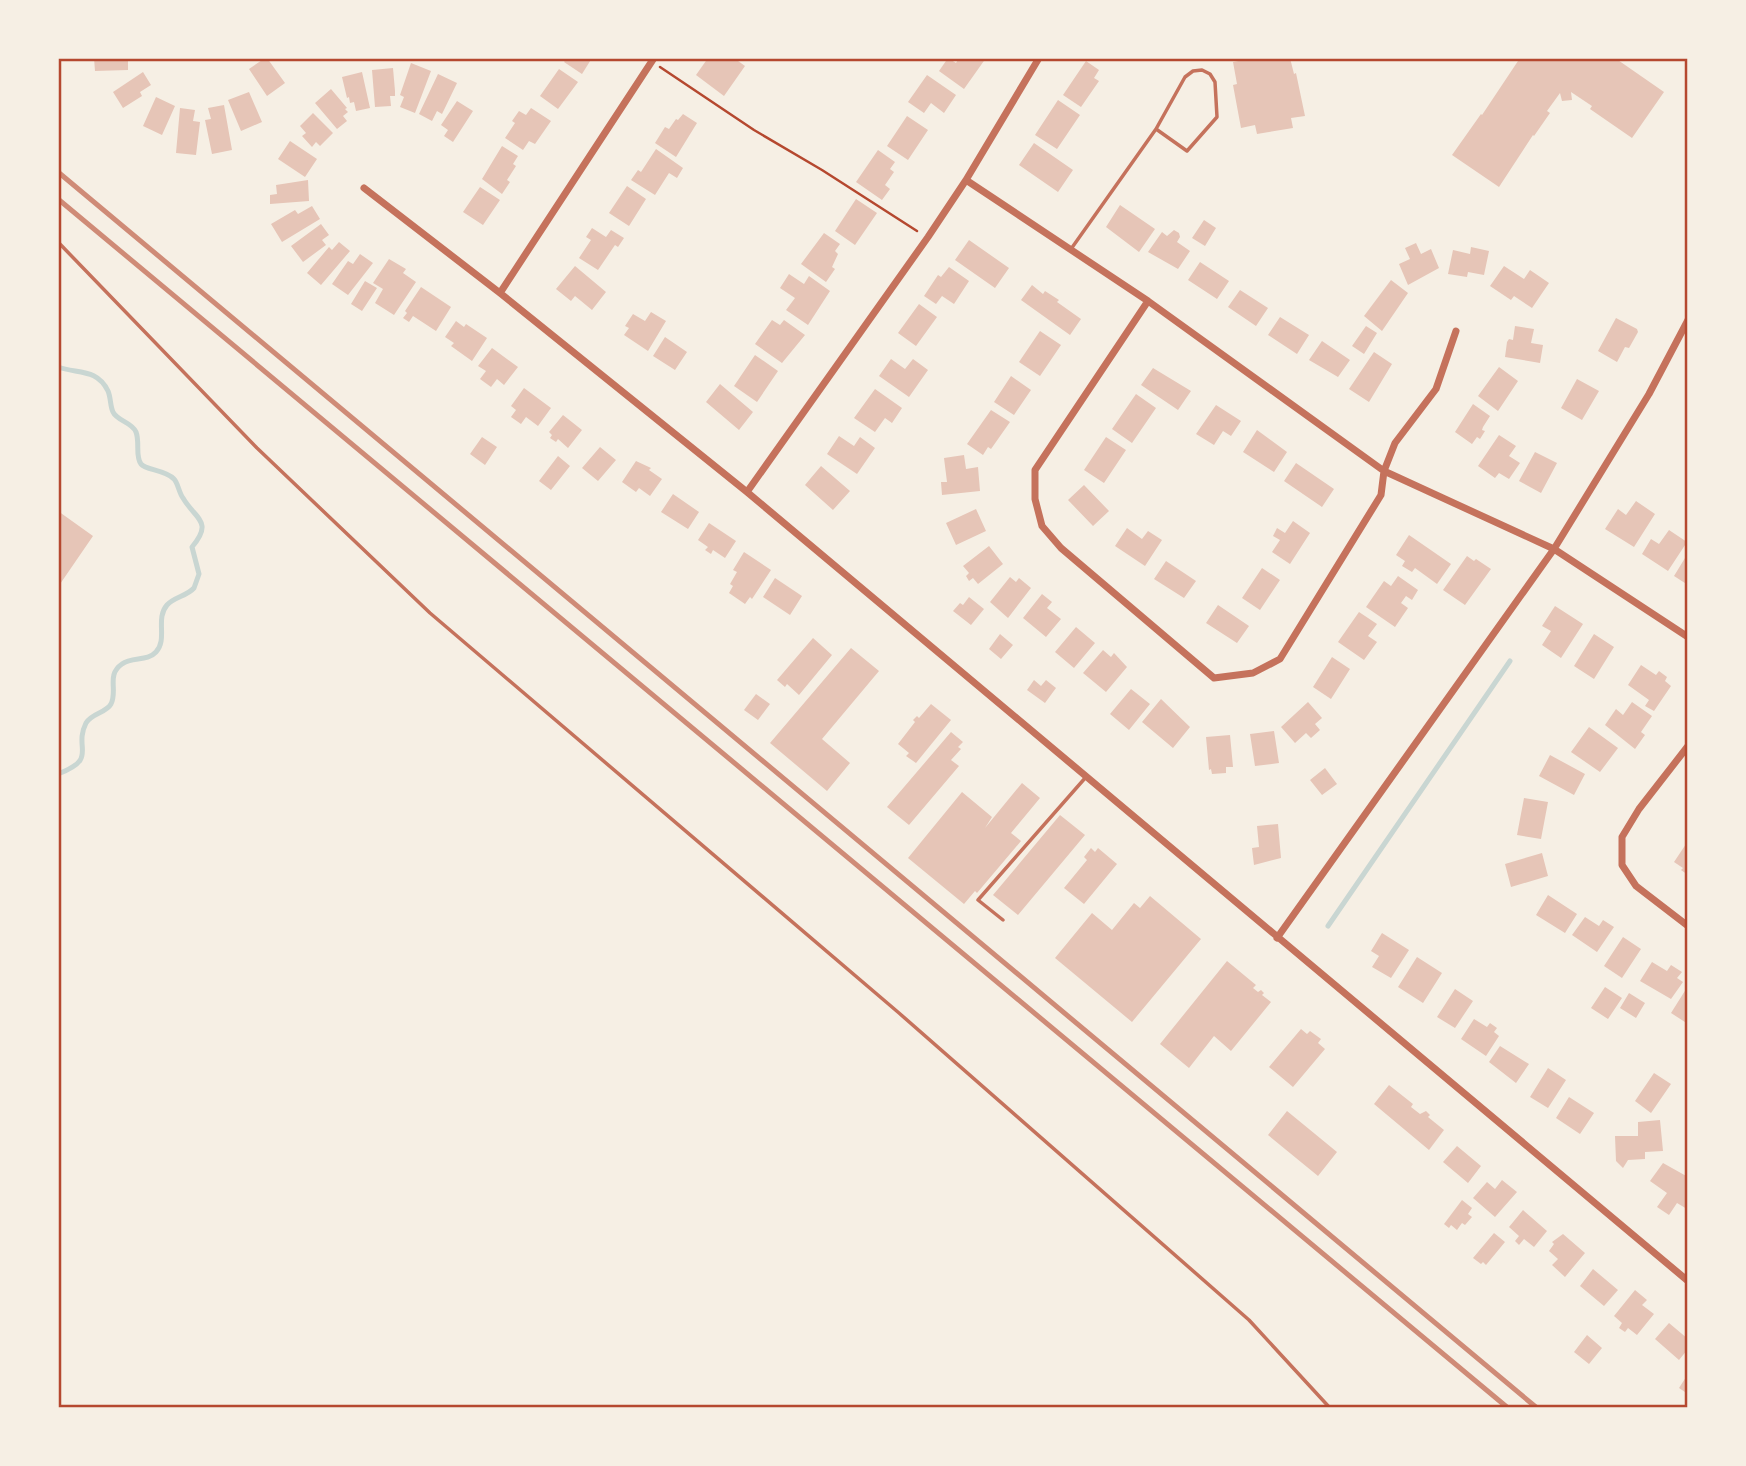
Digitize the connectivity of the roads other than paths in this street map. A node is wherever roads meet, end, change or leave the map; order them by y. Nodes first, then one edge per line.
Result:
1 (1039, 58) edge
2 (653, 60) edge
3 (1156, 129) junction
4 (966, 180) junction
5 (364, 188) dead end
6 (58, 242) edge
7 (1071, 249) junction
8 (500, 293) junction
9 (1148, 301) junction
10 (1688, 320) edge
11 (1456, 331) dead end
12 (1384, 471) junction
13 (747, 492) junction
14 (1554, 549) junction
15 (1688, 637) edge
16 (1688, 746) edge
17 (1086, 777) junction
18 (1003, 920) dead end
19 (1688, 926) edge
20 (1277, 938) junction
21 (1688, 1281) edge
22 (1330, 1408) edge

1 - 4 street
2 - 8 street
3 - 3 lane
3 - 7 lane
4 - 7 street
4 - 13 street
5 - 8 street
6 - 22 lane
7 - 9 street
8 - 13 street
9 - 12 street
9 - 12 street
10 - 14 street
11 - 12 street
12 - 14 street
13 - 17 street
14 - 15 street
14 - 20 street
16 - 19 street
17 - 18 lane
17 - 20 street
20 - 21 street

